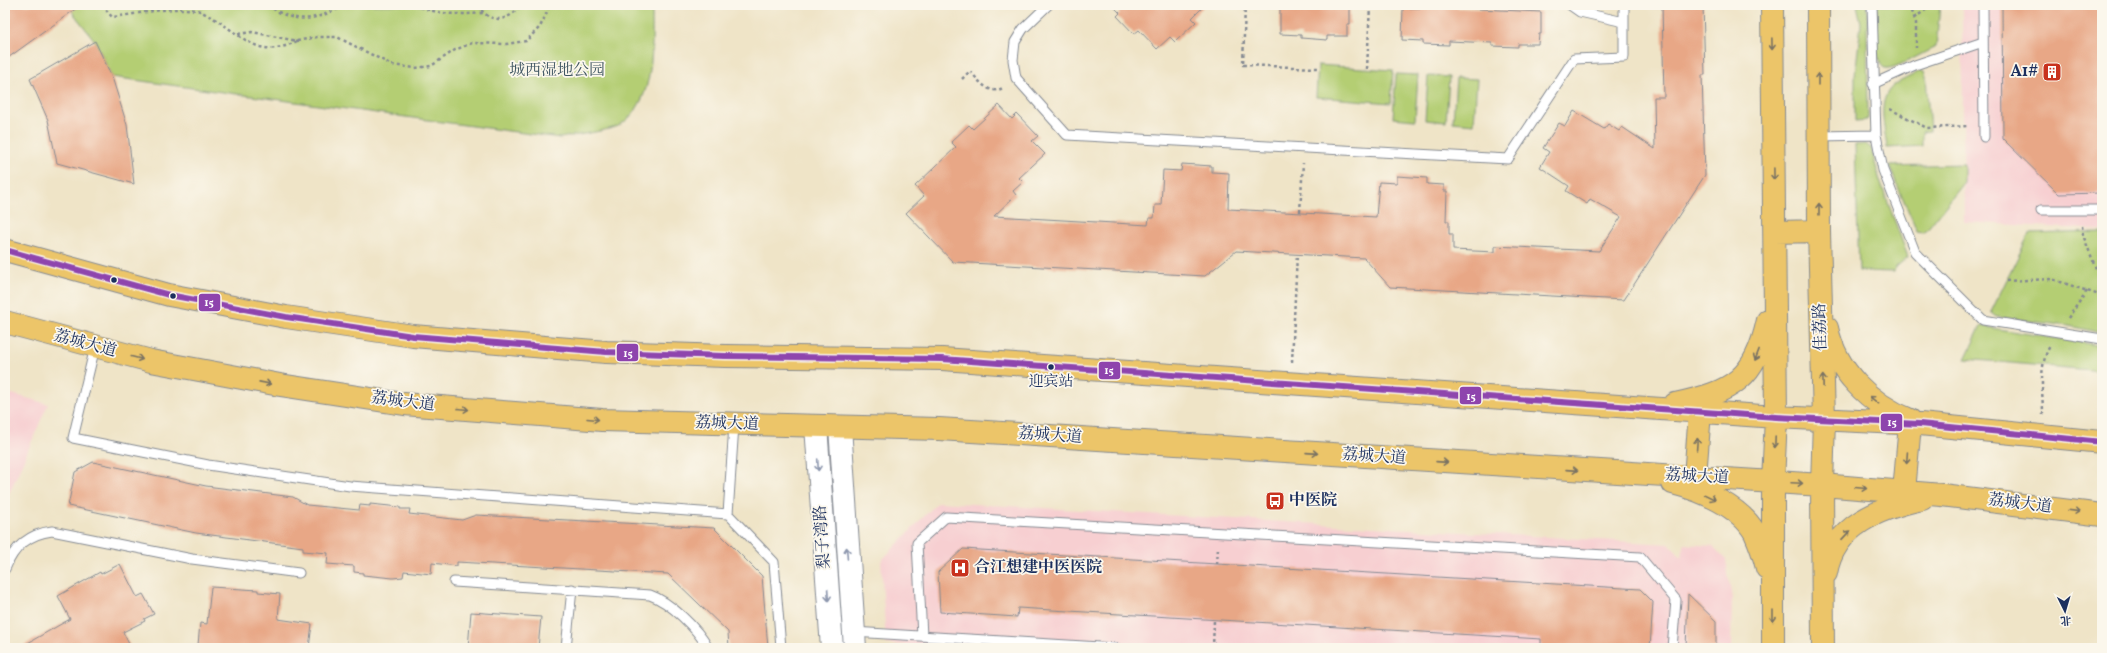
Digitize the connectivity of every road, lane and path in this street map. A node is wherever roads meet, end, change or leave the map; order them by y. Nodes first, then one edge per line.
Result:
1 (102, 5) edge
2 (268, 5) edge
3 (346, 5) edge
4 (415, 5) edge
5 (478, 5) edge
6 (520, 5) edge
7 (548, 5) edge
8 (1048, 5) edge
9 (1245, 5) edge
10 (1370, 5) edge
11 (1570, 5) edge
12 (1624, 5) edge
13 (1772, 5) edge
14 (1818, 5) edge
15 (1872, 5) edge
16 (1910, 5) edge
17 (1933, 5) edge
18 (1983, 5) edge
19 (482, 13) junction
20 (1914, 18) junction
21 (1624, 22) junction
22 (238, 34) junction
23 (298, 41) junction
24 (1983, 42) junction
25 (1915, 65) junction
26 (1318, 68) dead end
27 (1368, 68) dead end
28 (1016, 78) junction
29 (962, 79) dead end
30 (1873, 84) junction
31 (1874, 101) junction
32 (1984, 125) junction
33 (1876, 135) junction
34 (1818, 136) junction
35 (1984, 137) dead end
36 (1304, 148) junction
37 (2041, 210) dead end
38 (2081, 210) junction
39 (2102, 210) edge
40 (1300, 212) dead end
41 (1819, 231) junction
42 (1775, 232) junction
43 (5, 250) edge
44 (1298, 254) dead end
45 (2006, 281) dead end
46 (2102, 284) edge
47 (1775, 291) junction
48 (2087, 291) junction
49 (1820, 295) junction
50 (2102, 296) edge
51 (5, 322) edge
52 (2058, 332) junction
53 (2102, 339) edge
54 (95, 347) junction
55 (1291, 383) junction
56 (1651, 408) junction
57 (1700, 412) junction
58 (1776, 417) junction
59 (1824, 420) junction
60 (1915, 424) junction
61 (734, 425) junction
62 (816, 426) junction
63 (840, 427) junction
64 (2043, 436) junction
65 (2102, 442) edge
66 (1632, 474) junction
67 (1695, 477) junction
68 (1773, 482) junction
69 (1822, 485) junction
70 (1904, 492) junction
71 (1942, 495) junction
72 (728, 514) junction
73 (2102, 515) edge
74 (5, 569) edge
75 (299, 573) dead end
76 (454, 582) dead end
77 (1773, 585) junction
78 (572, 589) junction
79 (1823, 596) junction
80 (1214, 620) dead end
81 (922, 636) junction
82 (854, 640) edge
83 (566, 648) edge
84 (708, 648) edge
85 (781, 648) edge
86 (832, 648) edge
87 (1116, 648) edge
88 (1213, 648) edge
89 (1672, 648) edge
90 (1773, 648) edge
91 (1823, 648) edge

1 - 22 path
2 - 3 path
4 - 19 path
5 - 19 path
6 - 19 path
7 - 23 path
8 - 28 lane
9 - 26 path
10 - 27 path
11 - 21 lane
12 - 21 lane
13 -> 42 main road
34 -> 14 main road, 佳荔路
15 - 30 lane
16 - 20 path
17 - 20 path
18 - 24 lane
20 - 25 path
21 - 36 lane
22 - 23 path
22 - 23 path
24 - 25 lane
24 - 32 lane
25 - 30 lane
28 - 29 path
28 - 36 lane
30 - 31 lane
31 - 32 path
31 - 33 lane
32 - 35 lane
33 - 34 lane
33 - 52 lane
41 -> 34 main road, 佳荔路
36 - 40 path
37 - 38 lane
38 - 39 lane
38 - 46 path
41 - 42 main road
41 - 49 main road, 佳荔路
42 - 47 main road
43 - 55 main road
44 - 55 path
45 - 48 path
47 -> 56 main road
47 - 58 main road
48 - 50 path
48 - 52 path
59 -> 49 main road, 佳荔路
60 -> 49 main road
51 - 54 main road, 荔城大道
52 - 53 lane
52 - 64 path
54 -> 61 main road, 荔城大道
54 - 72 lane
55 - 56 main road
56 - 57 main road
57 - 58 main road
67 -> 57 main road
58 - 59 main road
58 -> 68 main road
59 - 60 main road
59 - 69 main road, 佳荔路
60 - 64 main road
60 -> 70 main road
61 - 62 main road, 荔城大道
61 - 72 lane
62 - 63 main road, 荔城大道
62 -> 86 street, 梨子湾路
63 -> 66 main road, 荔城大道
82 -> 63 street, 梨子湾路
64 - 65 main road
66 - 67 main road, 荔城大道
66 -> 77 main road
67 - 68 main road, 荔城大道
68 -> 69 main road, 荔城大道
68 - 77 main road
69 -> 70 main road, 荔城大道
69 - 79 main road, 佳荔路
70 - 71 main road, 荔城大道
71 -> 73 main road, 荔城大道
79 -> 71 main road
72 - 85 lane
74 - 75 lane
76 - 78 lane
77 -> 90 main road
78 - 83 lane
78 - 84 lane
79 - 91 main road, 佳荔路
80 - 88 path
81 - 82 lane
81 - 87 lane
81 - 89 lane

